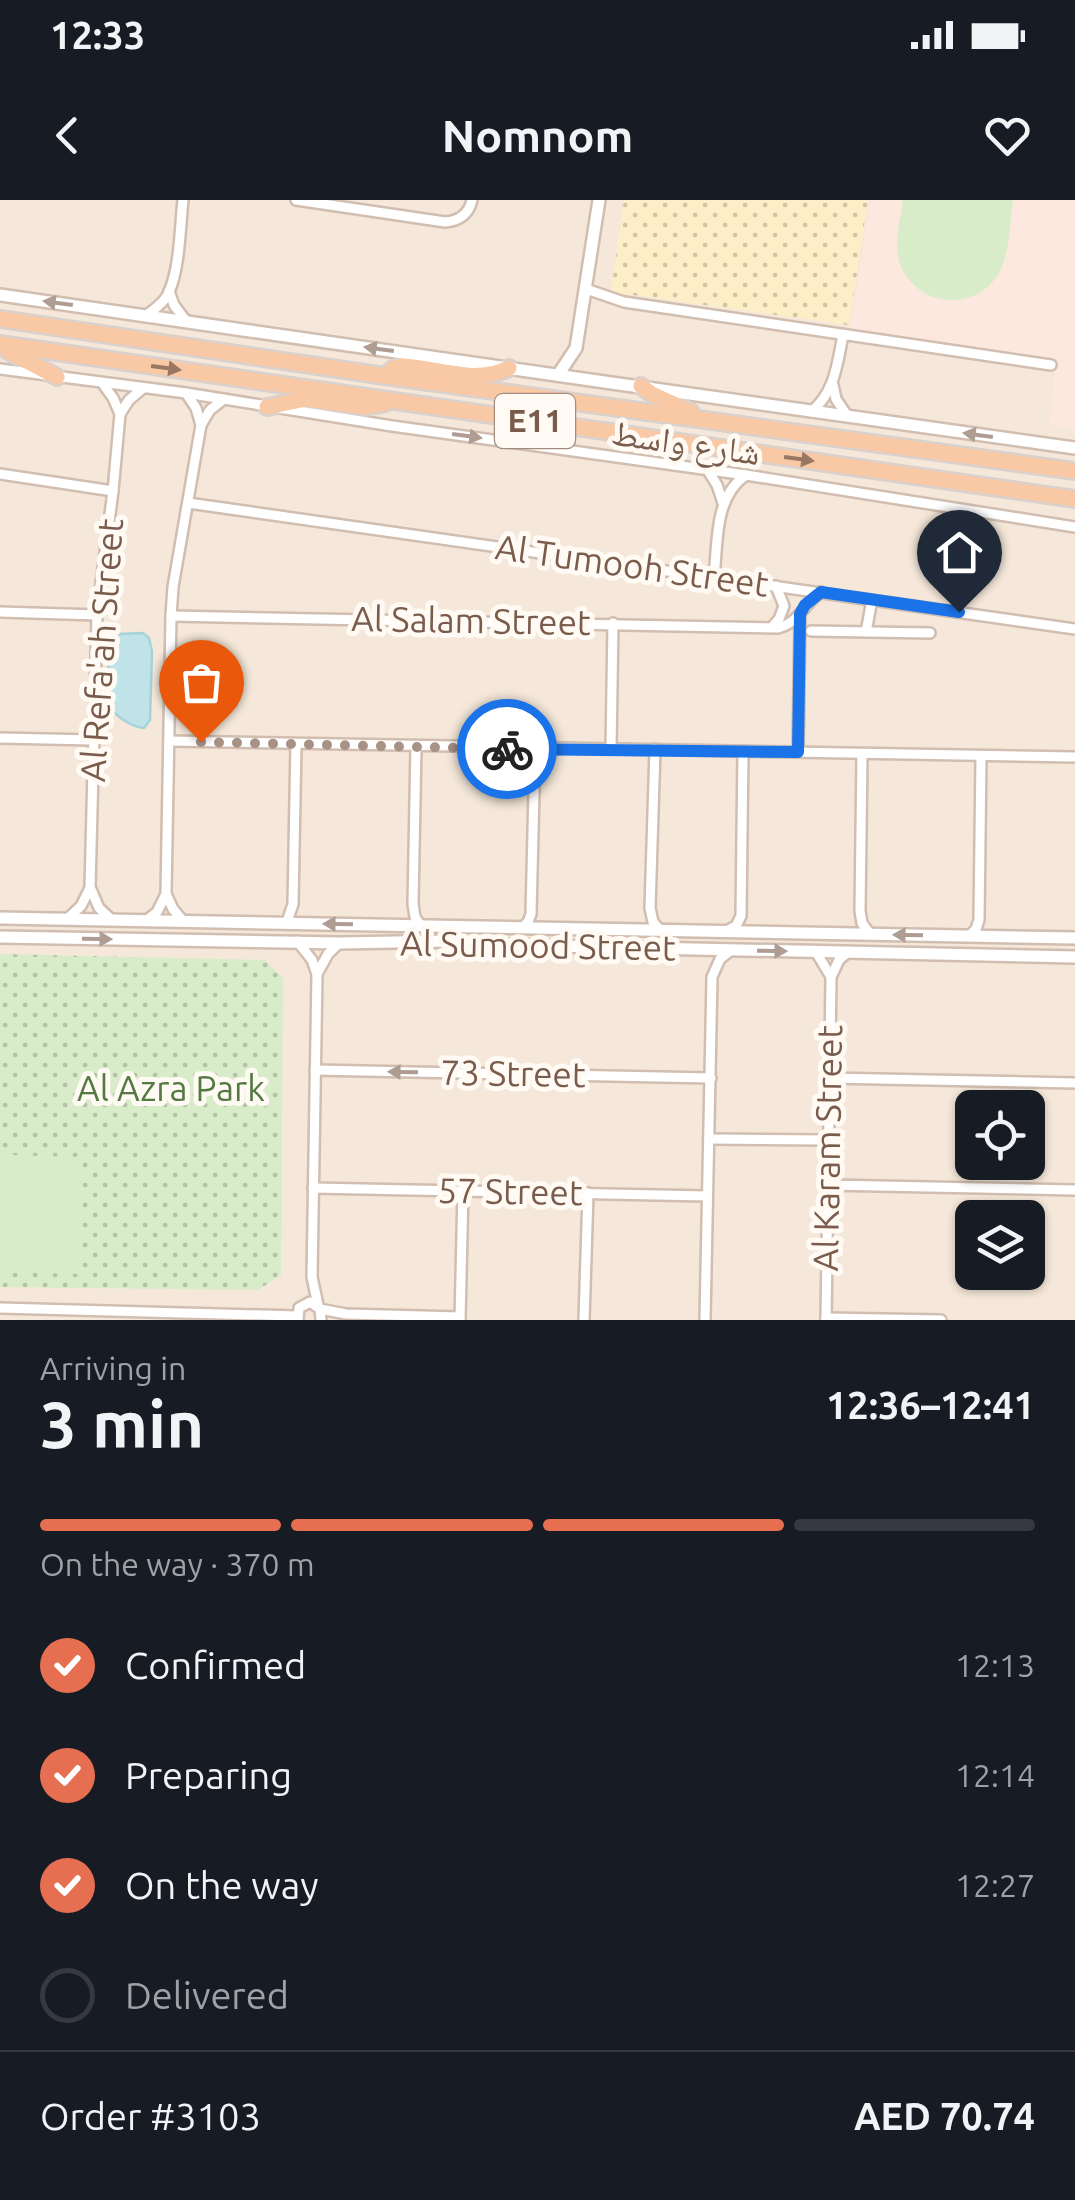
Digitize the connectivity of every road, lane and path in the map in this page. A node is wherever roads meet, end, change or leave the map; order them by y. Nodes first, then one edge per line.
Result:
1 (183, 200) edge
2 (296, 200) edge
3 (472, 200) edge
4 (599, 200) edge
5 (586, 289) junction
6 (169, 292) junction
7 (0, 296) edge
8 (146, 316) junction
9 (0, 319) edge
10 (186, 322) junction
11 (843, 335) junction
12 (0, 346) edge
13 (576, 348) junction
14 (1051, 364) dead end
15 (509, 368) junction
16 (0, 369) edge
17 (558, 375) junction
18 (385, 376) junction
19 (57, 377) junction
20 (591, 380) junction
21 (103, 384) junction
22 (833, 385) junction
23 (641, 386) junction
24 (142, 389) junction
25 (186, 393) junction
26 (224, 399) junction
27 (391, 400) junction
28 (267, 407) junction
29 (811, 412) junction
30 (120, 414) junction
31 (848, 417) junction
32 (703, 418) junction
33 (200, 425) junction
34 (1075, 448) edge
35 (707, 469) junction
36 (1075, 470) edge
37 (0, 474) edge
38 (746, 475) junction
39 (114, 491) junction
40 (1073, 500) edge
41 (188, 502) junction
42 (723, 503) junction
43 (1075, 527) edge
44 (714, 577) junction
45 (776, 586) junction
46 (821, 592) junction
47 (872, 600) junction
48 (0, 612) edge
49 (97, 614) junction
50 (800, 614) junction
51 (170, 616) junction
52 (613, 623) junction
53 (772, 628) junction
54 (1075, 629) edge
55 (812, 631) dead end
56 (866, 632) junction
57 (930, 634) dead end
58 (0, 738) edge
59 (92, 740) junction
60 (169, 741) junction
61 (296, 744) junction
62 (416, 747) junction
63 (535, 749) junction
64 (611, 749) junction
65 (654, 749) junction
66 (743, 751) junction
67 (798, 752) junction
68 (862, 754) junction
69 (982, 756) junction
70 (1075, 757) edge
71 (90, 887) junction
72 (166, 894) junction
73 (0, 918) edge
74 (66, 920) junction
75 (112, 920) junction
76 (146, 920) junction
77 (183, 921) junction
78 (287, 922) junction
79 (420, 925) junction
80 (516, 928) junction
81 (660, 930) junction
82 (720, 932) junction
83 (870, 934) junction
84 (969, 936) junction
85 (0, 938) edge
86 (1075, 938) edge
87 (297, 941) junction
88 (450, 942) junction
89 (339, 943) junction
90 (674, 949) junction
91 (699, 950) junction
92 (730, 950) junction
93 (816, 952) junction
94 (848, 952) junction
95 (1075, 956) edge
96 (317, 974) junction
97 (831, 976) junction
98 (712, 977) junction
99 (315, 1070) junction
100 (711, 1078) junction
101 (829, 1078) junction
102 (1075, 1083) edge
103 (710, 1139) junction
104 (828, 1140) junction
105 (827, 1185) junction
106 (313, 1188) junction
107 (463, 1190) junction
108 (1075, 1190) edge
109 (588, 1193) junction
110 (707, 1196) junction
111 (312, 1277) junction
112 (0, 1308) edge
113 (299, 1312) edge
114 (320, 1313) edge
115 (82, 1315) edge
116 (159, 1316) edge
117 (460, 1319) edge
118 (826, 1319) edge
119 (584, 1320) edge
120 (705, 1320) edge
121 (940, 1320) edge

1 - 6 street
2 - 3 street
4 - 5 street
5 - 11 street
5 - 13 street
6 - 8 street
6 - 10 street
8 -> 7 street
8 - 10 street
9 - 18 highway, شارع واسط / E11
15 -> 10 street
11 - 14 street
11 - 22 street
12 - 19 highway
12 -> 27 highway, شارع واسط / E11
13 - 17 street
13 - 20 street
15 - 17 street
15 - 18 highway
16 - 19 street
17 - 20 street
18 - 32 highway, شارع واسط / E11
19 - 21 street
20 - 23 street
21 - 24 street
21 - 30 street
22 - 29 street
22 - 31 street
23 - 29 street
23 - 32 highway
24 - 25 street
24 - 30 street
25 - 26 street
25 - 33 street
26 - 28 street
26 - 33 street
27 - 28 highway
27 -> 40 highway, شارع واسط / E11
28 -> 35 street
29 - 31 street
30 - 39 street, Al Refa'ah Street
34 -> 31 street
32 - 36 highway, شارع واسط / E11
33 - 41 street, Al Refa'ah Street
35 - 38 street
35 - 42 street
37 - 39 street
38 - 42 street
38 - 43 street
39 - 49 street, Al Refa'ah Street
41 - 44 street, Al Tumooh Street
41 - 51 street, Al Refa'ah Street
42 - 44 street
44 - 45 street, Al Tumooh Street
45 - 46 street, Al Tumooh Street
45 - 53 street
46 - 47 street, Al Tumooh Street
46 - 50 street
47 - 54 street, Al Tumooh Street
47 - 56 street
48 - 49 street
49 - 59 street, Al Refa'ah Street
50 - 53 street
50 - 67 street
51 - 52 street, Al Salam Street
51 - 60 street, Al Refa'ah Street
52 - 53 street, Al Salam Street
52 - 64 street
55 - 56 street
56 - 57 street
58 - 59 street
59 - 71 street, Al Refa'ah Street
60 - 61 street
60 - 72 street, Al Refa'ah Street
61 - 62 street
61 - 78 street
62 - 63 street
62 - 79 street
63 - 64 street
63 - 80 street
64 - 65 street
65 - 66 street
65 - 81 street
66 - 67 street
66 - 82 street
67 - 68 street
68 - 69 street
68 - 83 street
69 - 70 street
69 - 84 street
71 - 74 street
71 - 75 street
72 - 76 street
72 - 77 street
73 - 74 street, Al Sumood Street
74 - 75 street, Al Sumood Street
75 - 76 street, Al Sumood Street
76 - 77 street, Al Sumood Street
77 - 78 street, Al Sumood Street
79 -> 78 street, Al Sumood Street
79 - 80 street, Al Sumood Street
80 - 81 street, Al Sumood Street
80 - 88 street
81 - 82 street, Al Sumood Street
82 - 83 street, Al Sumood Street
82 - 90 street
84 -> 83 street, Al Sumood Street
84 - 86 street, Al Sumood Street
85 -> 87 street, Al Sumood Street
87 - 89 street, Al Sumood Street
87 - 96 street
88 - 89 street, Al Sumood Street
88 - 90 street, Al Sumood Street
89 - 96 street
90 - 91 street, Al Sumood Street
91 - 92 street, Al Sumood Street
91 - 98 street
92 -> 93 street, Al Sumood Street
92 - 98 street
93 - 94 street, Al Sumood Street
93 - 97 street, Al Karam Street
94 - 95 street, Al Sumood Street
94 - 97 street, Al Karam Street
96 - 99 street
97 - 101 street, Al Karam Street
98 - 100 street
100 -> 99 street, 73 Street
99 - 106 street
100 - 103 street
101 - 102 street
101 - 104 street, Al Karam Street
103 - 104 street
103 - 110 street
104 - 105 street, Al Karam Street
105 - 108 street
105 - 118 street, Al Karam Street
106 - 107 street, 57 Street
106 - 111 street
107 - 109 street, 57 Street
107 - 117 street
109 - 110 street, 57 Street
109 - 119 street
110 - 120 street
111 - 113 street
111 - 114 street
112 - 115 street
113 - 114 street
113 - 116 street
114 - 117 street
115 - 116 street
118 - 121 street

